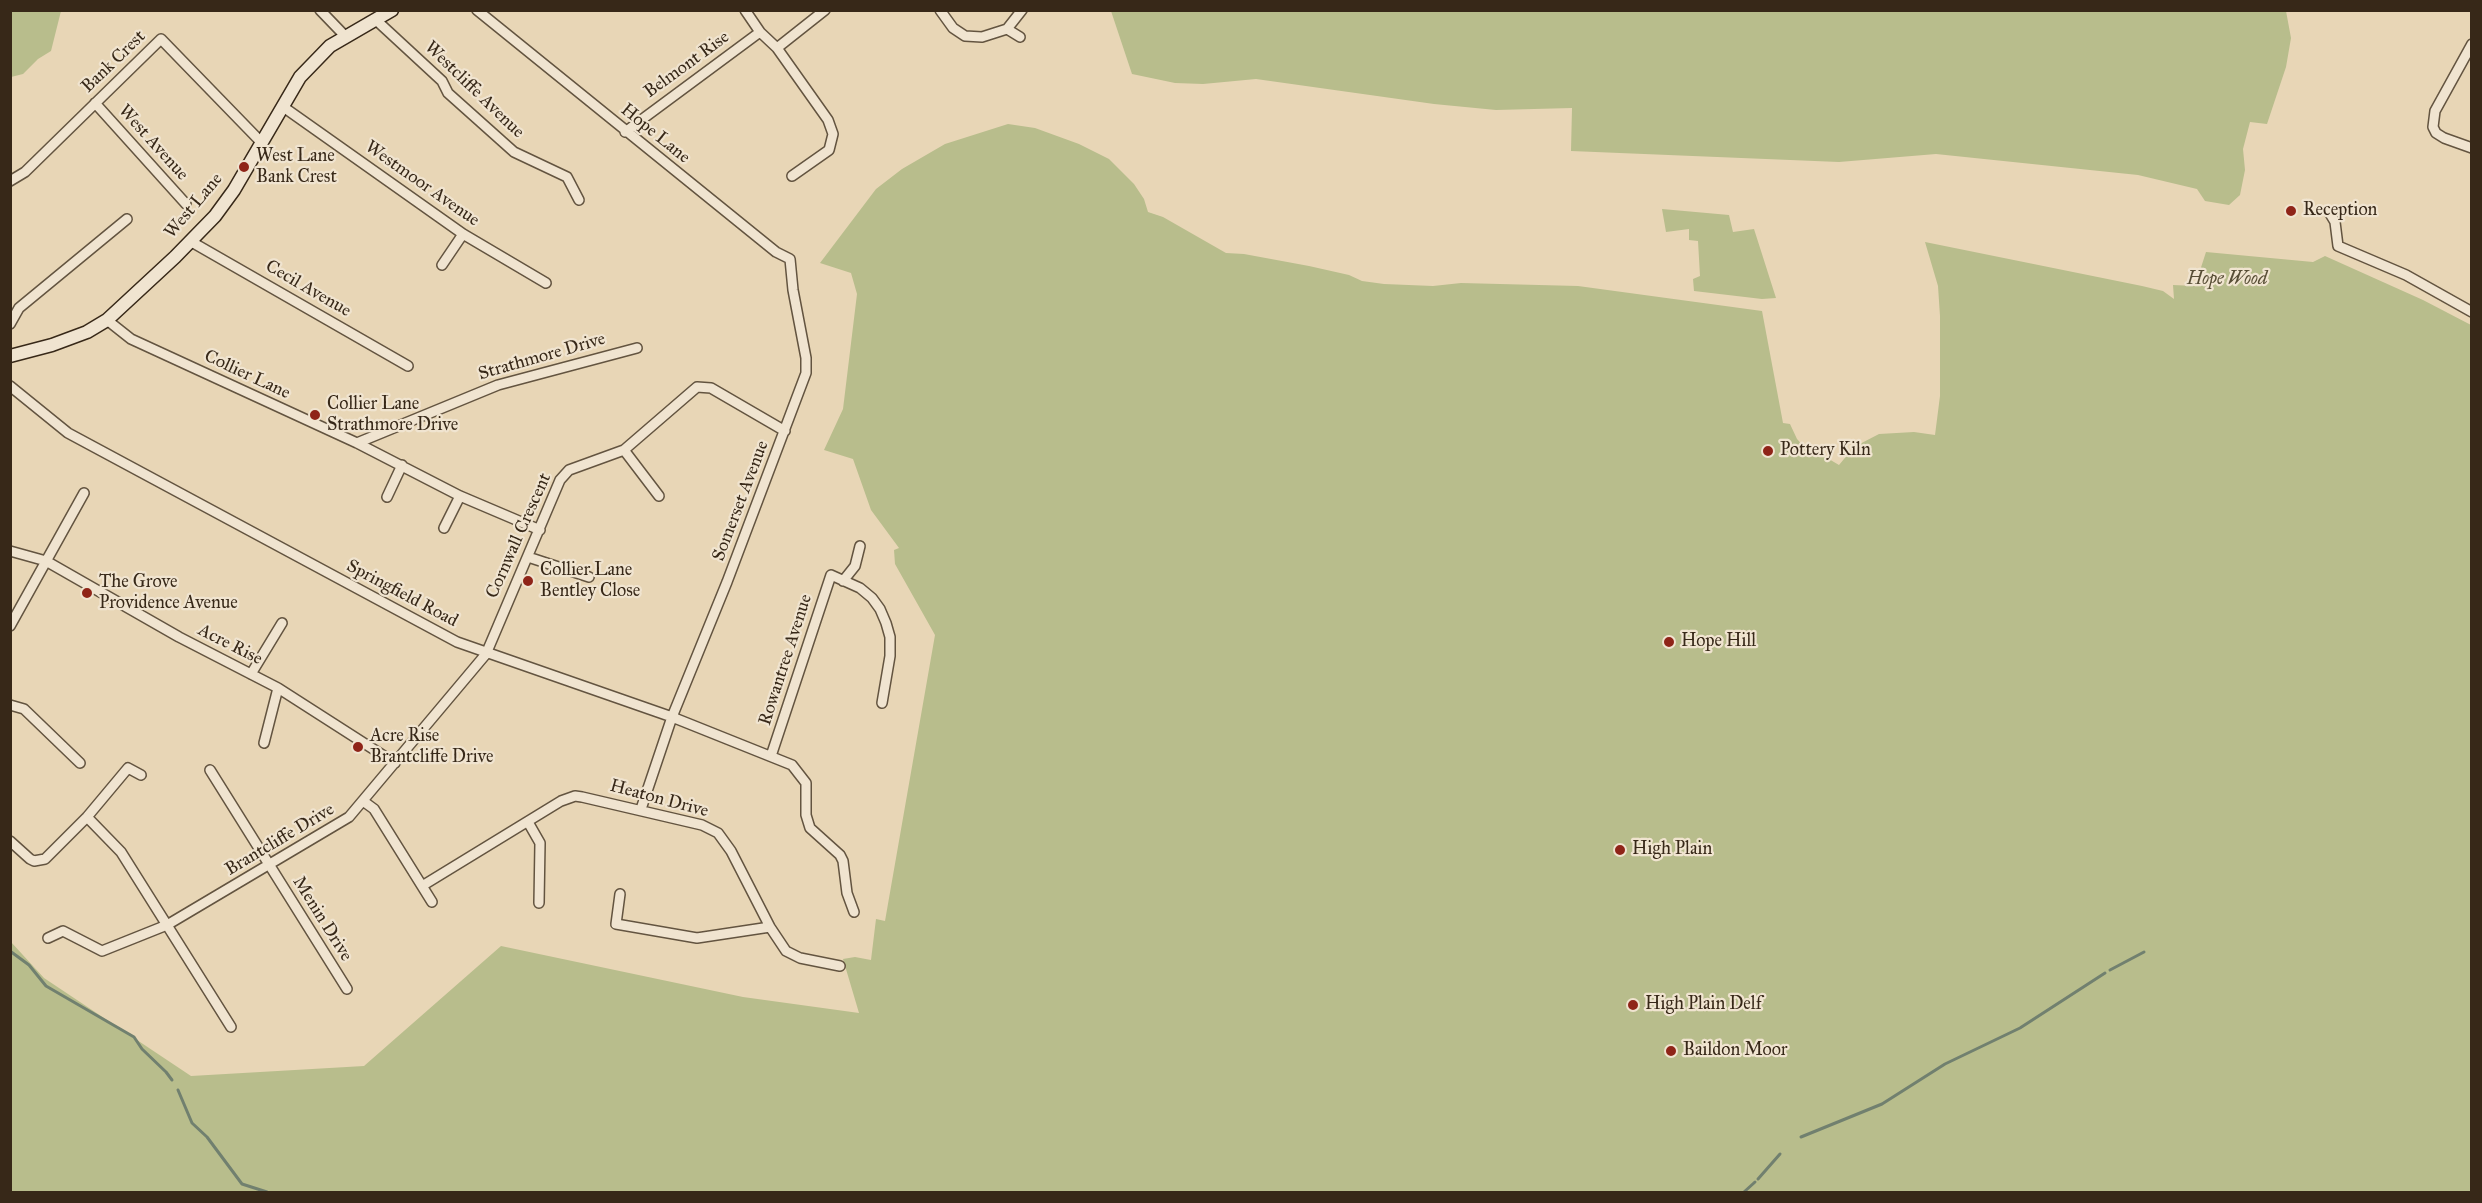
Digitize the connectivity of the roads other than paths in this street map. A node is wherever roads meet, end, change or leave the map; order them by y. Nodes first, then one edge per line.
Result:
1 (320, 10) edge
2 (392, 10) edge
3 (477, 10) edge
4 (745, 10) edge
5 (825, 10) edge
6 (940, 10) edge
7 (1022, 10) edge
8 (375, 20) junction
9 (1007, 29) junction
10 (760, 32) junction
11 (346, 37) junction
12 (1020, 37) dead end
13 (2472, 44) edge
14 (777, 48) junction
15 (95, 103) junction
16 (282, 106) junction
17 (625, 132) junction
18 (261, 142) junction
19 (2472, 148) edge
20 (792, 176) dead end
21 (10, 181) edge
22 (579, 200) dead end
23 (186, 204) dead end
24 (2329, 212) dead end
25 (127, 219) dead end
26 (463, 234) junction
27 (190, 241) junction
28 (442, 265) dead end
29 (546, 284) dead end
30 (793, 290) joint
31 (2472, 312) edge
32 (107, 320) junction
33 (10, 324) edge
34 (637, 348) dead end
35 (10, 356) edge
36 (408, 366) dead end
37 (10, 386) edge
38 (785, 431) junction
39 (357, 443) junction
40 (624, 450) junction
41 (402, 465) junction
42 (84, 494) dead end
43 (460, 496) junction
44 (659, 496) dead end
45 (387, 497) dead end
46 (444, 528) dead end
47 (540, 530) junction
48 (860, 546) dead end
49 (10, 551) edge
50 (528, 556) junction
51 (46, 561) junction
52 (589, 577) dead end
53 (843, 580) junction
54 (282, 623) dead end
55 (10, 626) edge
56 (486, 654) junction
57 (251, 674) junction
58 (278, 688) junction
59 (882, 703) dead end
60 (10, 705) edge
61 (672, 717) junction
62 (264, 743) dead end
63 (771, 756) junction
64 (80, 763) dead end
65 (394, 763) junction
66 (210, 770) dead end
67 (141, 775) dead end
68 (363, 801) junction
69 (641, 809) junction
70 (87, 817) junction
71 (528, 822) junction
72 (10, 842) edge
73 (270, 866) junction
74 (422, 886) junction
75 (620, 894) dead end
76 (432, 902) dead end
77 (539, 903) dead end
78 (854, 912) dead end
79 (167, 925) junction
80 (770, 927) junction
81 (48, 938) dead end
82 (840, 966) dead end
83 (347, 989) dead end
84 (231, 1027) dead end

1 - 11 street
2 - 8 street, West Lane
3 - 17 street, Hope Lane
4 - 10 street
5 - 14 street
6 - 9 street
7 - 9 street
8 - 11 street, West Lane
8 - 22 street, Westcliffe Avenue
9 - 12 street
10 - 14 street
10 - 17 street, Belmont Rise
11 - 16 street, West Lane
13 - 19 street
14 - 20 street
15 - 18 street, Bank Crest
15 - 21 street, Bank Crest
15 - 23 street, West Avenue
16 - 18 street, West Lane
16 - 26 street, Westmoor Avenue
17 - 30 street, Hope Lane
18 - 27 street, West Lane
24 - 31 street
25 - 33 street
26 - 28 street
26 - 29 street, Westmoor Avenue
27 - 32 street, West Lane
27 - 36 street, Cecil Avenue
30 - 38 street, Somerset Avenue
32 - 35 street, West Lane
32 - 39 street, Collier Lane
34 - 39 street, Strathmore Drive
37 - 56 street, Springfield Road
38 - 40 street, Cornwall Crescent
38 - 61 street, Somerset Avenue
39 - 41 street, Collier Lane
40 - 44 street
40 - 47 street, Cornwall Crescent
41 - 43 street, Collier Lane
41 - 45 street
42 - 51 street
43 - 46 street
43 - 47 street, Collier Lane
47 - 50 street, Cornwall Crescent
48 - 53 street
49 - 51 street, Acre Rise
50 - 52 street
50 - 56 street, Cornwall Crescent
51 - 55 street
51 - 57 street, Acre Rise
53 - 59 street
53 - 63 street, Rowantree Avenue
54 - 57 street
56 - 61 street, Springfield Road
56 - 65 street, Brantcliffe Drive
57 - 58 street, Acre Rise
58 - 62 street
58 - 65 street, Acre Rise
60 - 64 street
61 - 63 street, Springfield Road
61 - 69 street, Somerset Avenue
63 - 78 street, Springfield Road
65 - 68 street, Brantcliffe Drive
66 - 73 street, Menin Drive
67 - 70 street
68 - 73 street, Brantcliffe Drive
68 - 74 street
69 - 71 street, Heaton Drive
69 - 80 street, Heaton Drive
70 - 72 street
70 - 79 street
71 - 74 street, Heaton Drive
71 - 77 street
73 - 79 street, Brantcliffe Drive
73 - 83 street, Menin Drive
74 - 76 street
75 - 80 street
79 - 81 street, Brantcliffe Drive
79 - 84 street
80 - 82 street, Heaton Drive

